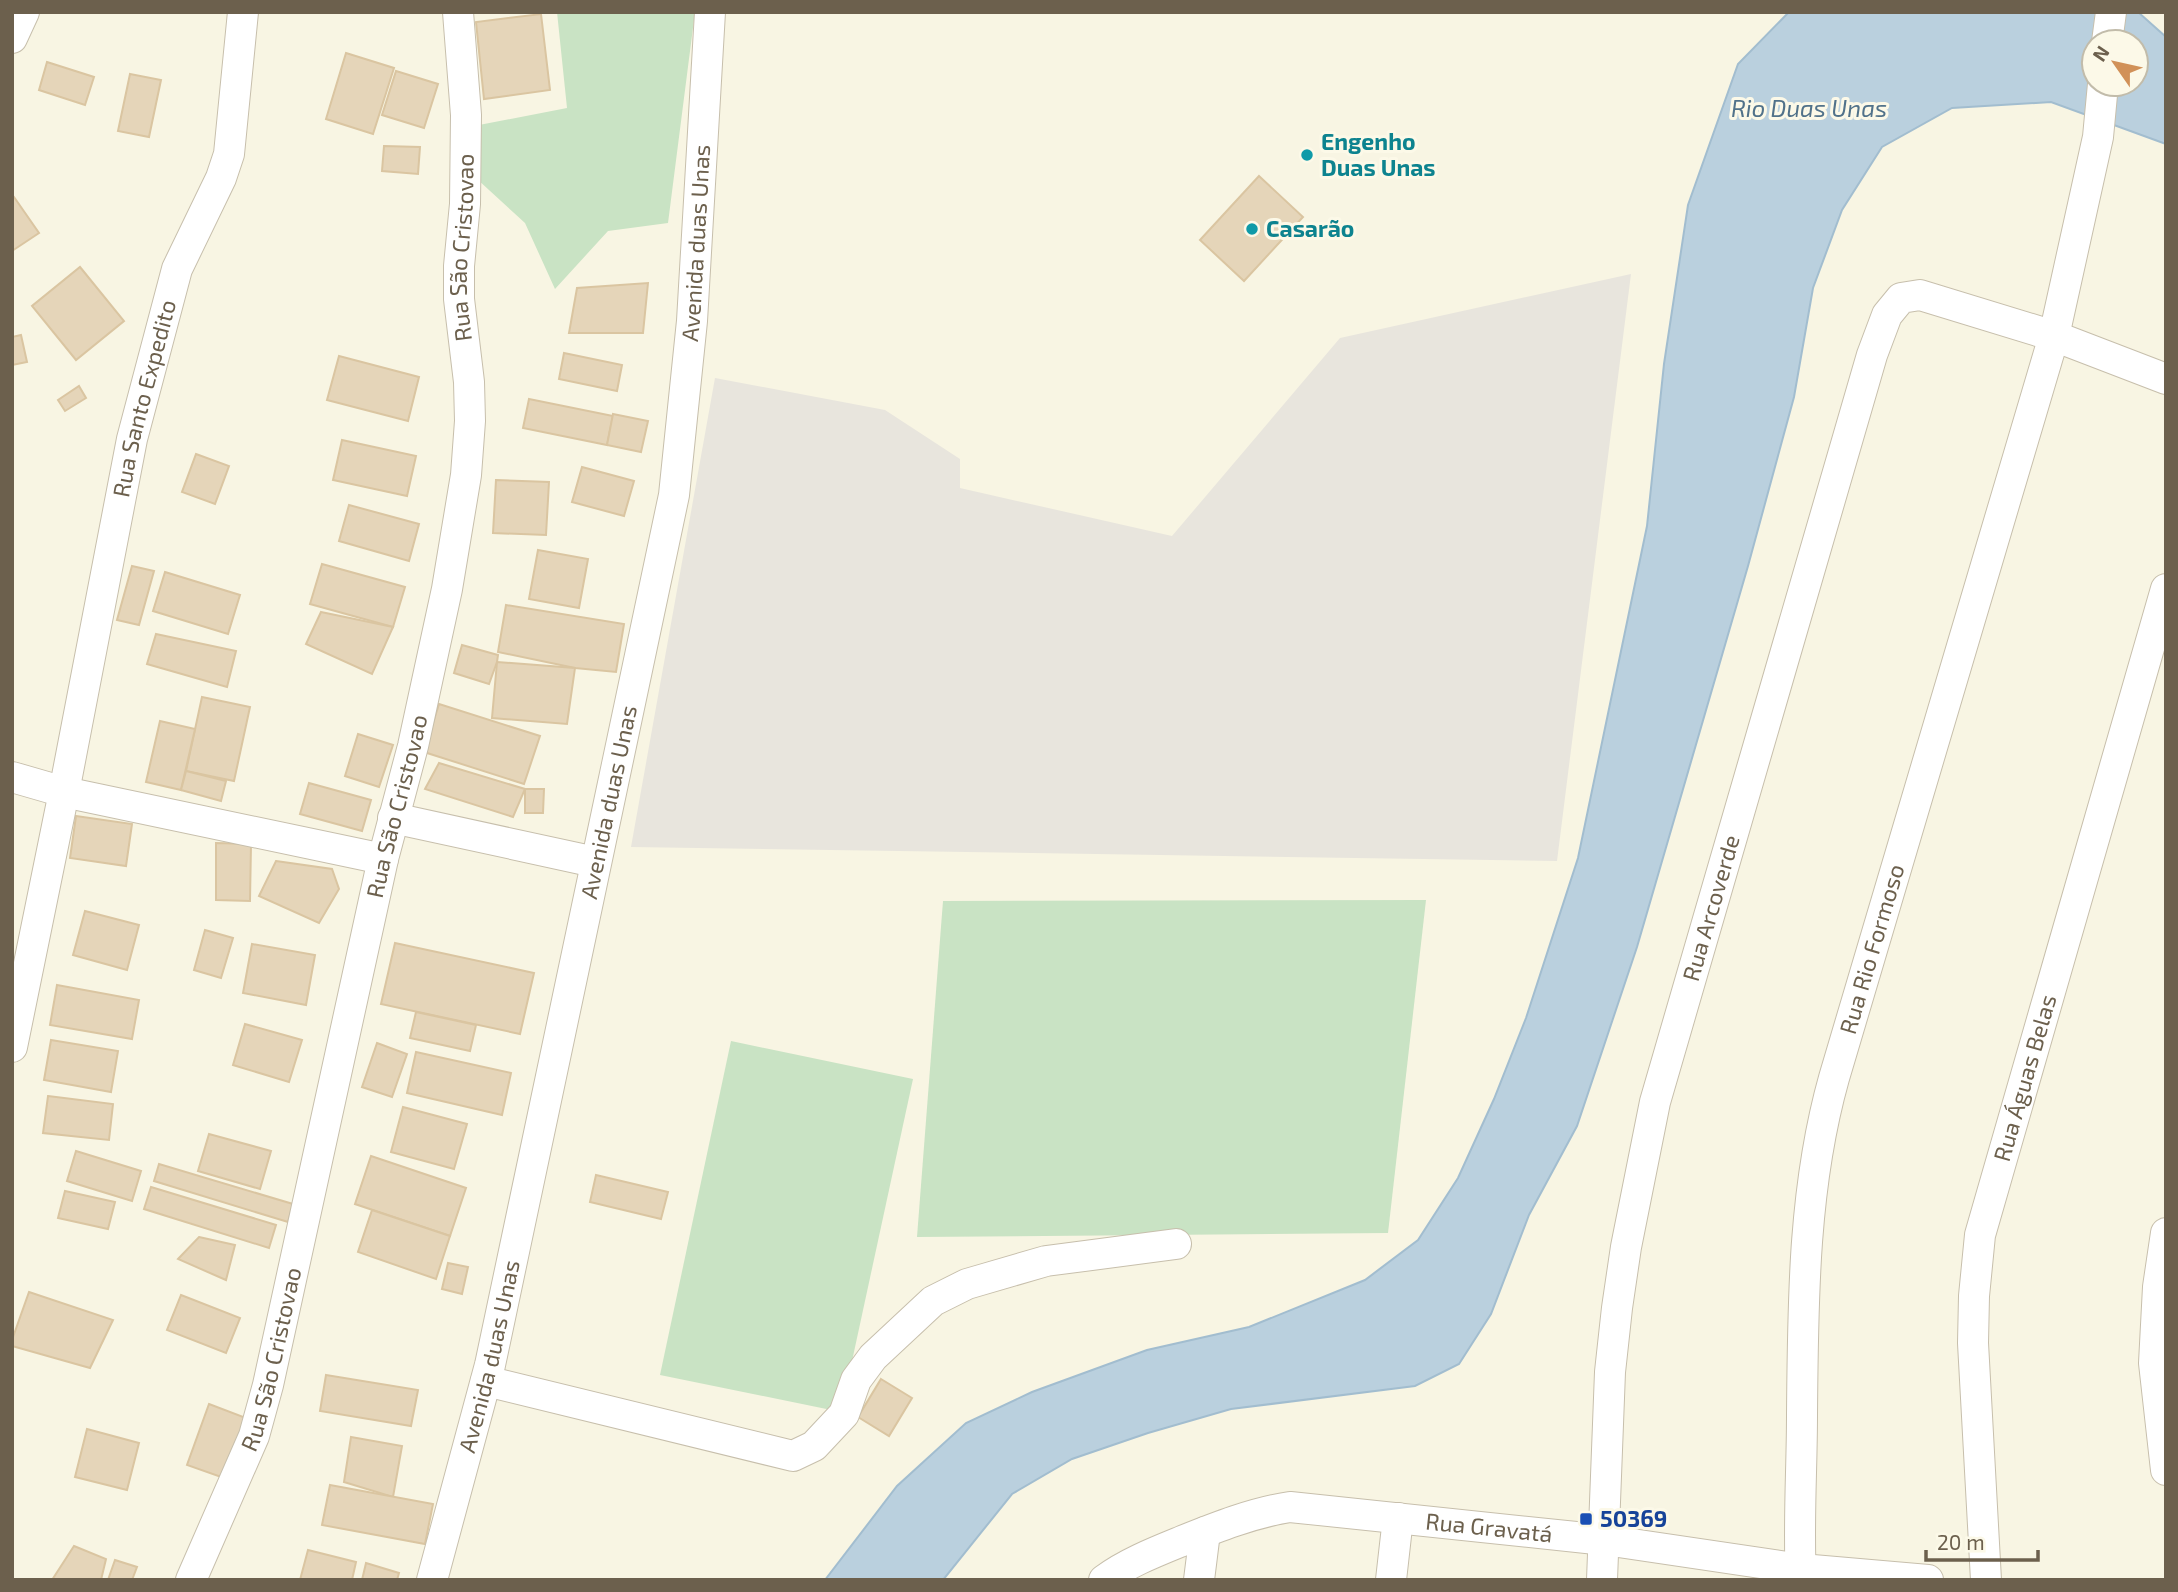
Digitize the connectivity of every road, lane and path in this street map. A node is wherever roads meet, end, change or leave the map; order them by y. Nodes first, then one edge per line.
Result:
1 (24, 12) edge
2 (243, 12) edge
3 (458, 12) edge
4 (710, 12) edge
5 (12, 38) edge
6 (2102, 98) edge
7 (2054, 336) junction
8 (2166, 379) edge
9 (2166, 589) edge
10 (12, 777) edge
11 (64, 792) junction
12 (393, 818) junction
13 (383, 859) junction
14 (595, 862) junction
15 (12, 1047) edge
16 (2166, 1233) edge
17 (1176, 1244) dead end
18 (2162, 1289) edge
19 (486, 1381) junction
20 (2166, 1470) edge
21 (1398, 1518) junction
22 (1205, 1532) junction
23 (1605, 1540) junction
24 (1801, 1574) edge
25 (191, 1580) edge
26 (432, 1580) edge
27 (1104, 1580) edge
28 (1199, 1580) edge
29 (1391, 1580) edge
30 (1602, 1580) edge
31 (1928, 1580) edge
32 (1986, 1580) edge

1 - 5 street
2 - 11 street, Rua Santo Expedito
3 - 12 street, Rua São Cristovao
4 - 14 street, Avenida duas Unas
6 - 7 street, Rua Rio Formoso
7 - 8 street
7 - 23 street, Rua Arcoverde
7 - 24 street, Rua Rio Formoso
9 - 32 street, Rua Águas Belas
10 - 11 street
11 - 13 street
11 - 15 street, Rua Santo Expedito
12 - 13 street, Rua São Cristovao
12 - 14 street
13 - 25 street, Rua São Cristovao
14 - 19 street, Avenida duas Unas
16 - 18 street
17 - 19 street
18 - 20 street
19 - 26 street, Avenida duas Unas
21 - 22 street, Rua Gravatá
21 - 23 street, Rua Gravatá
21 - 29 street
22 - 27 street, Rua Gravatá
22 - 28 street
23 - 24 street, Rua Gravatá
23 - 30 street, Rua Arcoverde
24 - 31 street, Rua Gravatá

